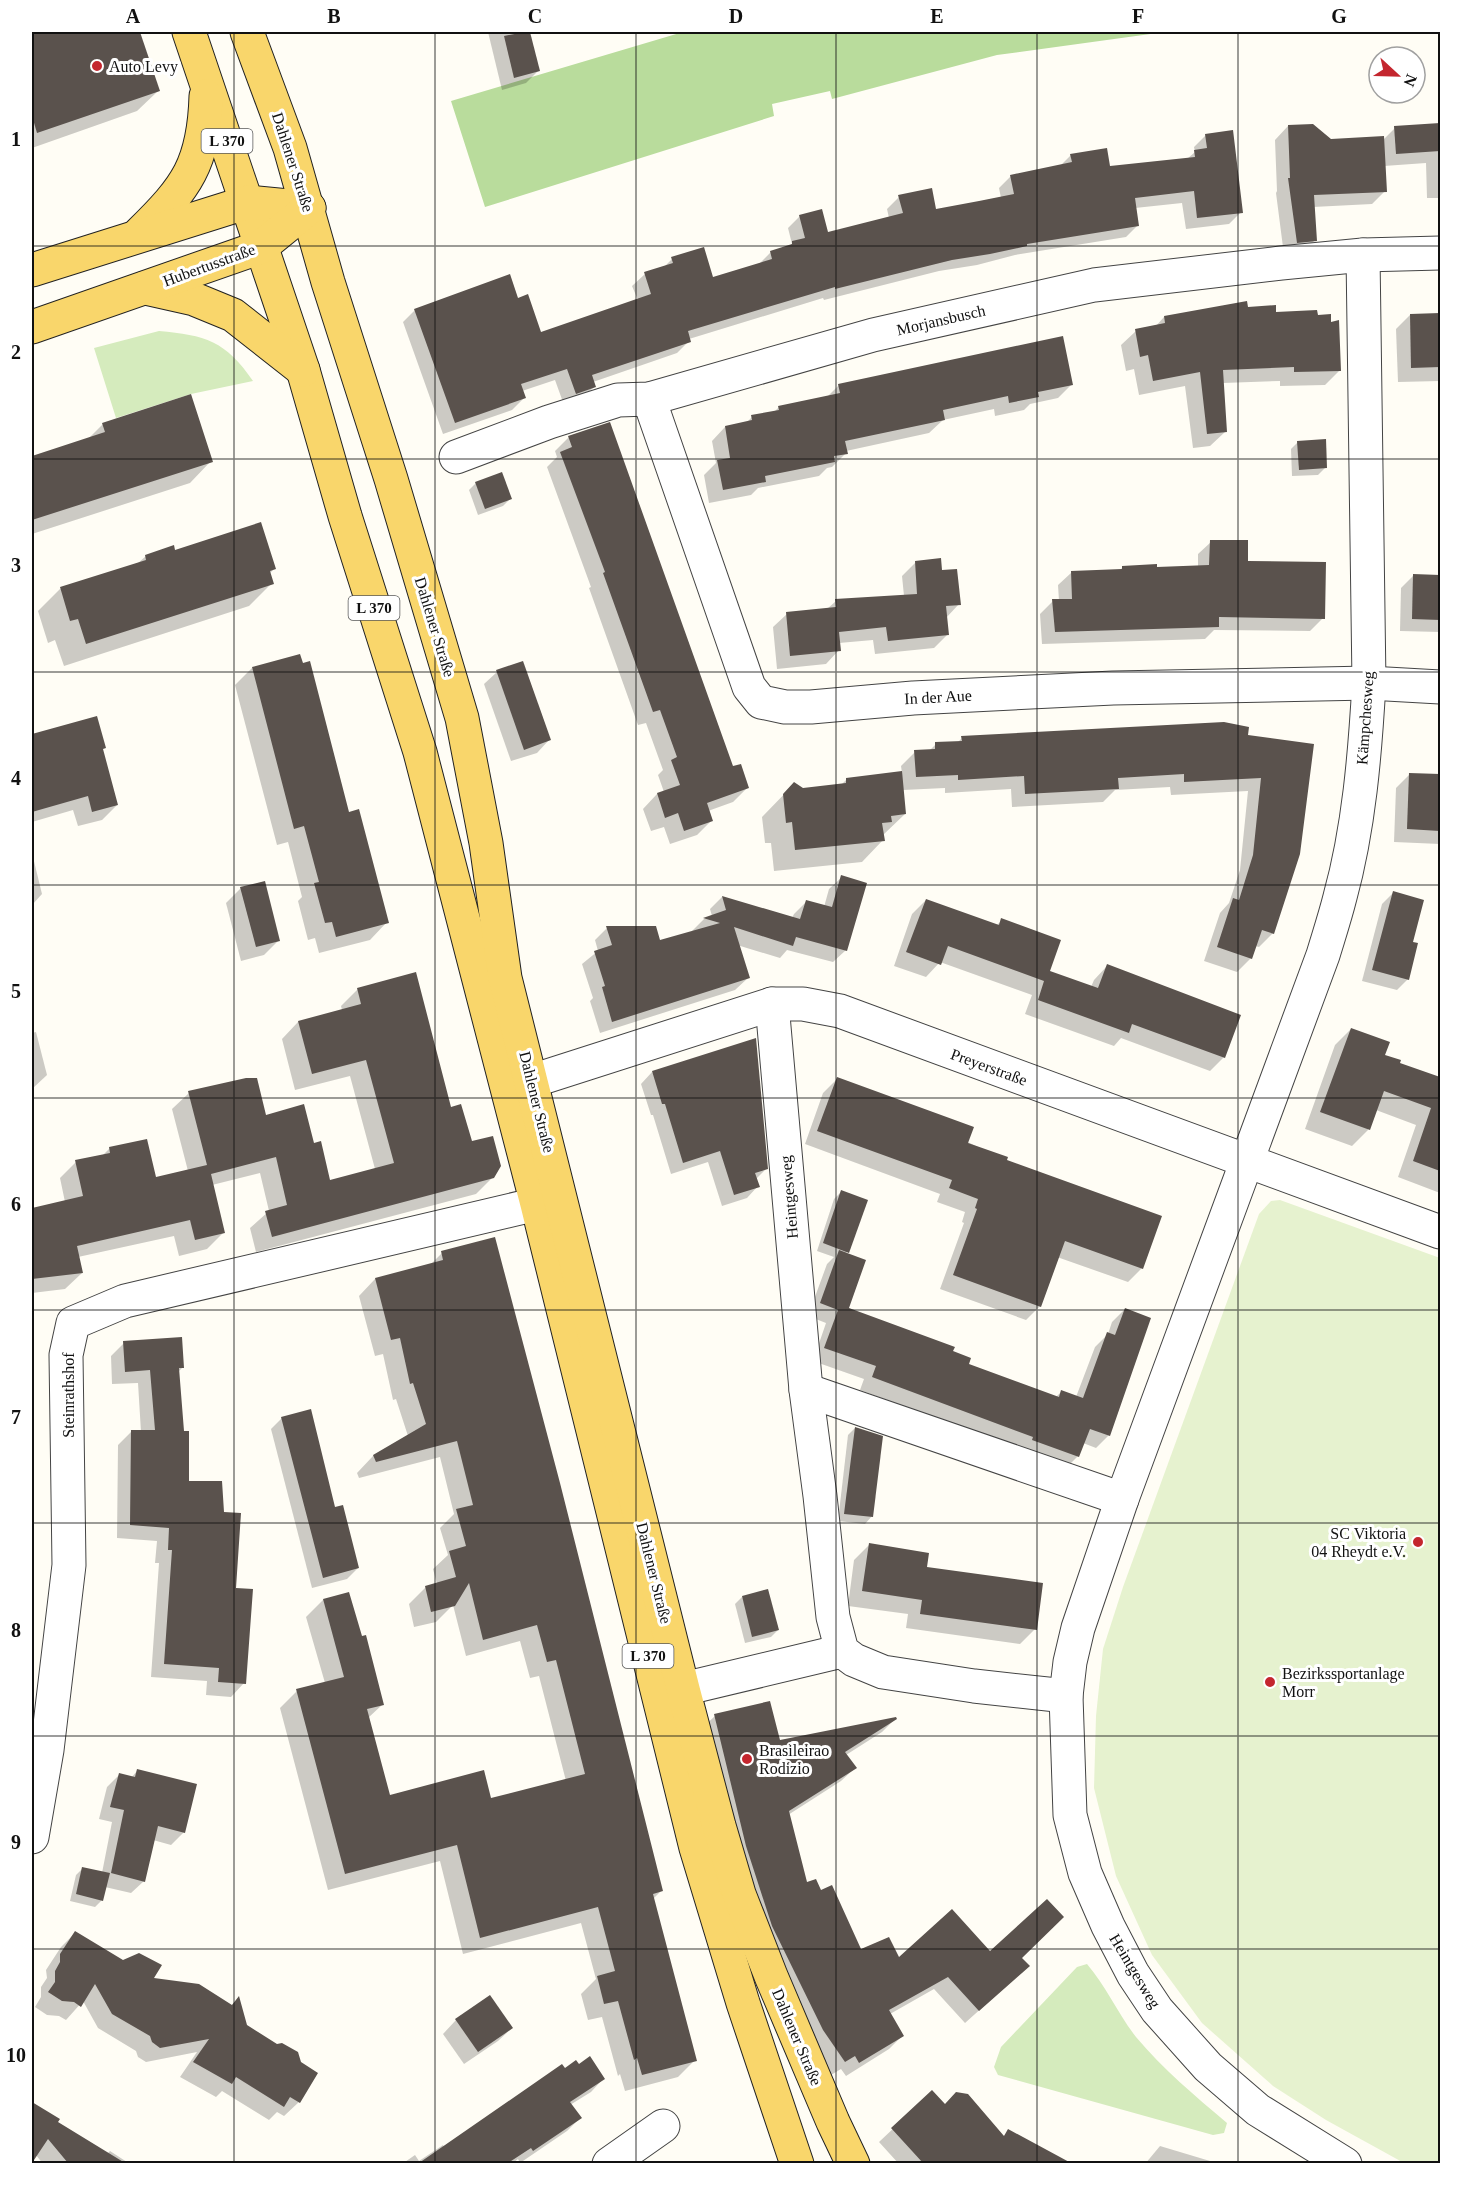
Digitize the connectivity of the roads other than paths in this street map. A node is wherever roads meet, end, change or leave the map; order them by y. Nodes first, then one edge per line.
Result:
1 (189, 32) edge
2 (248, 32) edge
3 (207, 80) junction
4 (248, 202) junction
5 (309, 208) junction
6 (137, 237) junction
7 (261, 247) junction
8 (1440, 253) edge
9 (1363, 255) junction
10 (32, 270) edge
11 (145, 288) junction
12 (32, 327) edge
13 (303, 370) junction
14 (649, 399) junction
15 (456, 457) dead end
16 (1369, 683) junction
17 (1440, 687) edge
18 (772, 1004) junction
19 (532, 1082) junction
20 (1247, 1162) junction
21 (537, 1204) junction
22 (1440, 1232) edge
23 (806, 1390) junction
24 (1122, 1499) junction
25 (842, 1651) junction
26 (682, 1689) junction
27 (1066, 1696) junction
28 (32, 1837) edge
29 (663, 2126) dead end
30 (609, 2163) edge
31 (797, 2163) edge
32 (854, 2163) edge
33 (1345, 2163) edge

1 - 3 main road, Dahlener Straße / L 370
2 - 5 main road, Dahlener Straße / L 370
3 - 4 main road, Dahlener Straße / L 370
3 - 6 main road
4 - 5 main road
4 - 6 main road
4 - 7 main road, Dahlener Straße / L 370
5 - 7 main road, Hubertusstraße
5 - 19 main road, Dahlener Straße / L 370
6 - 10 main road
7 - 11 main road, Hubertusstraße
7 - 13 main road, Dahlener Straße / L 370
8 - 9 street, Morjansbusch
9 - 14 street, Morjansbusch
9 - 16 street, Kämpchesweg
11 - 12 main road, Hubertusstraße
11 - 13 main road
13 - 21 main road, Dahlener Straße / L 370
14 - 15 street, Morjansbusch
14 - 16 street, In der Aue
16 - 17 street, In der Aue
16 - 20 street, Kämpchesweg
18 - 19 street, Preyerstraße
18 - 20 street, Preyerstraße
18 - 23 street, Heintgesweg
19 - 26 main road, Dahlener Straße / L 370
20 - 22 street, Preyerstraße
20 - 24 street, Heintgesweg
21 - 28 street, Steinrathshof
21 - 31 main road, Dahlener Straße / L 370
23 - 24 street
23 - 25 street, Heintgesweg
24 - 27 street, Heintgesweg
25 - 26 street
25 - 27 street
26 - 32 main road, Dahlener Straße / L 370
27 - 33 street, Heintgesweg
29 - 30 street

